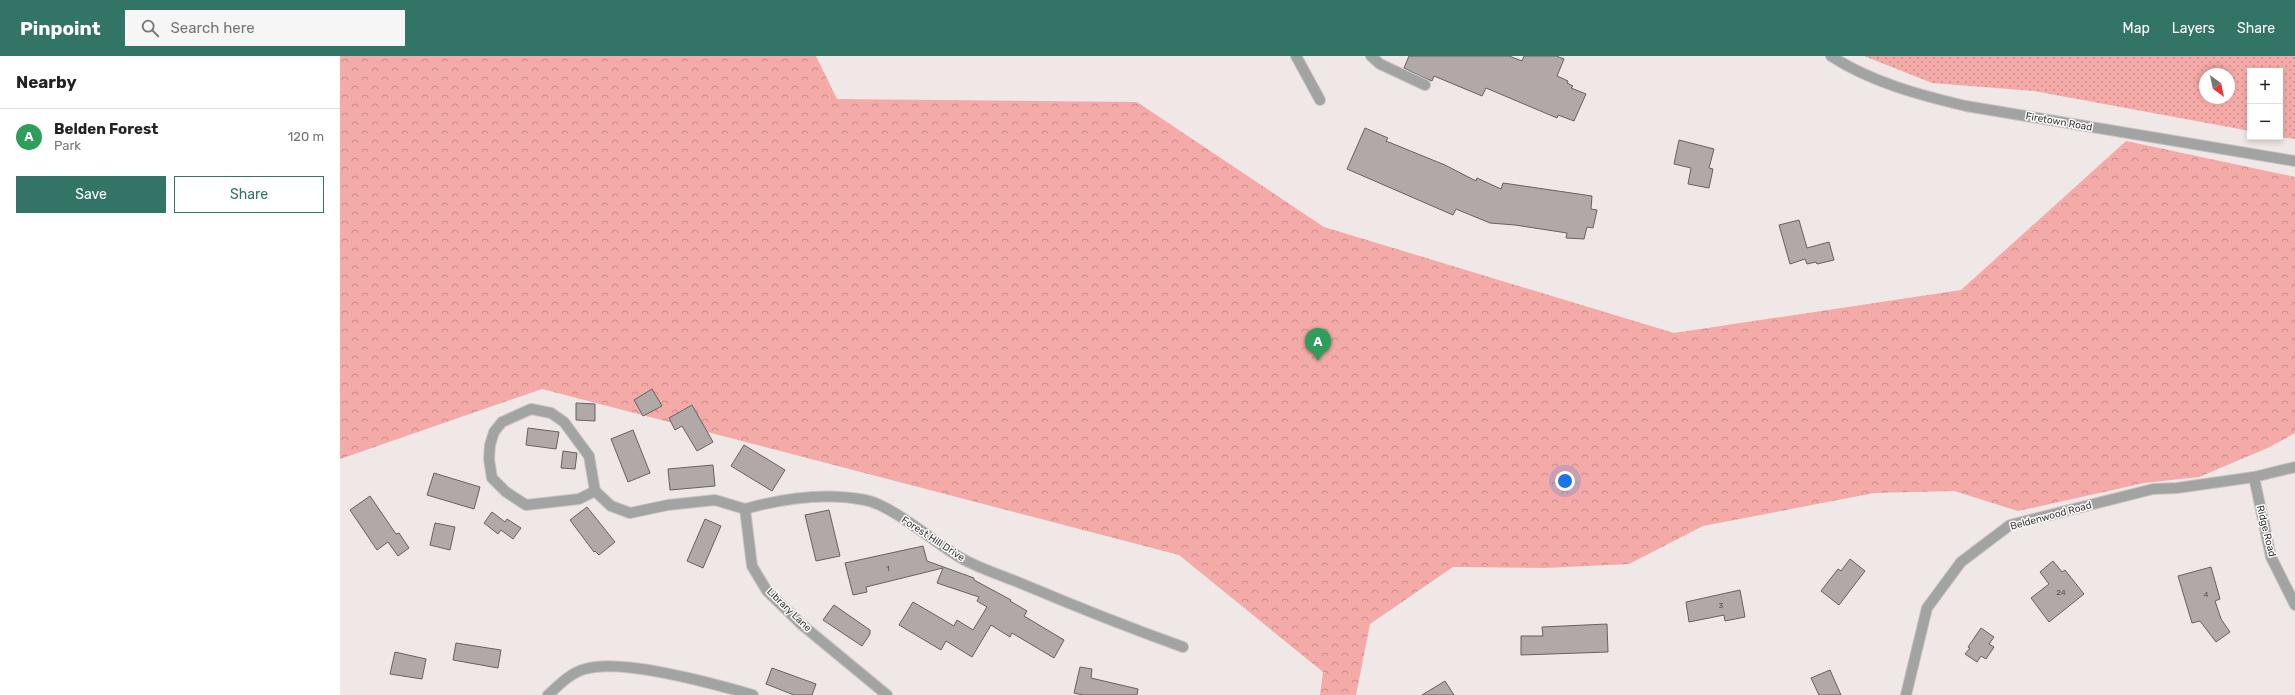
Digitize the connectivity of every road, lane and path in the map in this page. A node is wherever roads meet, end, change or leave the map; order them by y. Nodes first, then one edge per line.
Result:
1 (1296, 56) edge
2 (1371, 56) edge
3 (1831, 56) edge
4 (1425, 85) dead end
5 (1320, 100) dead end
6 (2295, 161) edge
7 (2295, 467) edge
8 (2254, 477) junction
9 (595, 491) junction
10 (745, 509) junction
11 (2295, 605) edge
12 (1183, 647) dead end
13 (548, 695) edge
14 (753, 695) edge
15 (887, 695) edge
16 (1906, 695) edge

1 - 5 street
2 - 4 street
3 - 6 street, Firetown Road
7 - 8 street, Beldenwood Road
8 - 11 street, Ridge Road
8 - 16 street, Beldenwood Road
9 - 9 street
9 - 10 street
10 - 12 street, Forest Hill Drive
10 - 15 street, Library Lane
13 - 14 street

